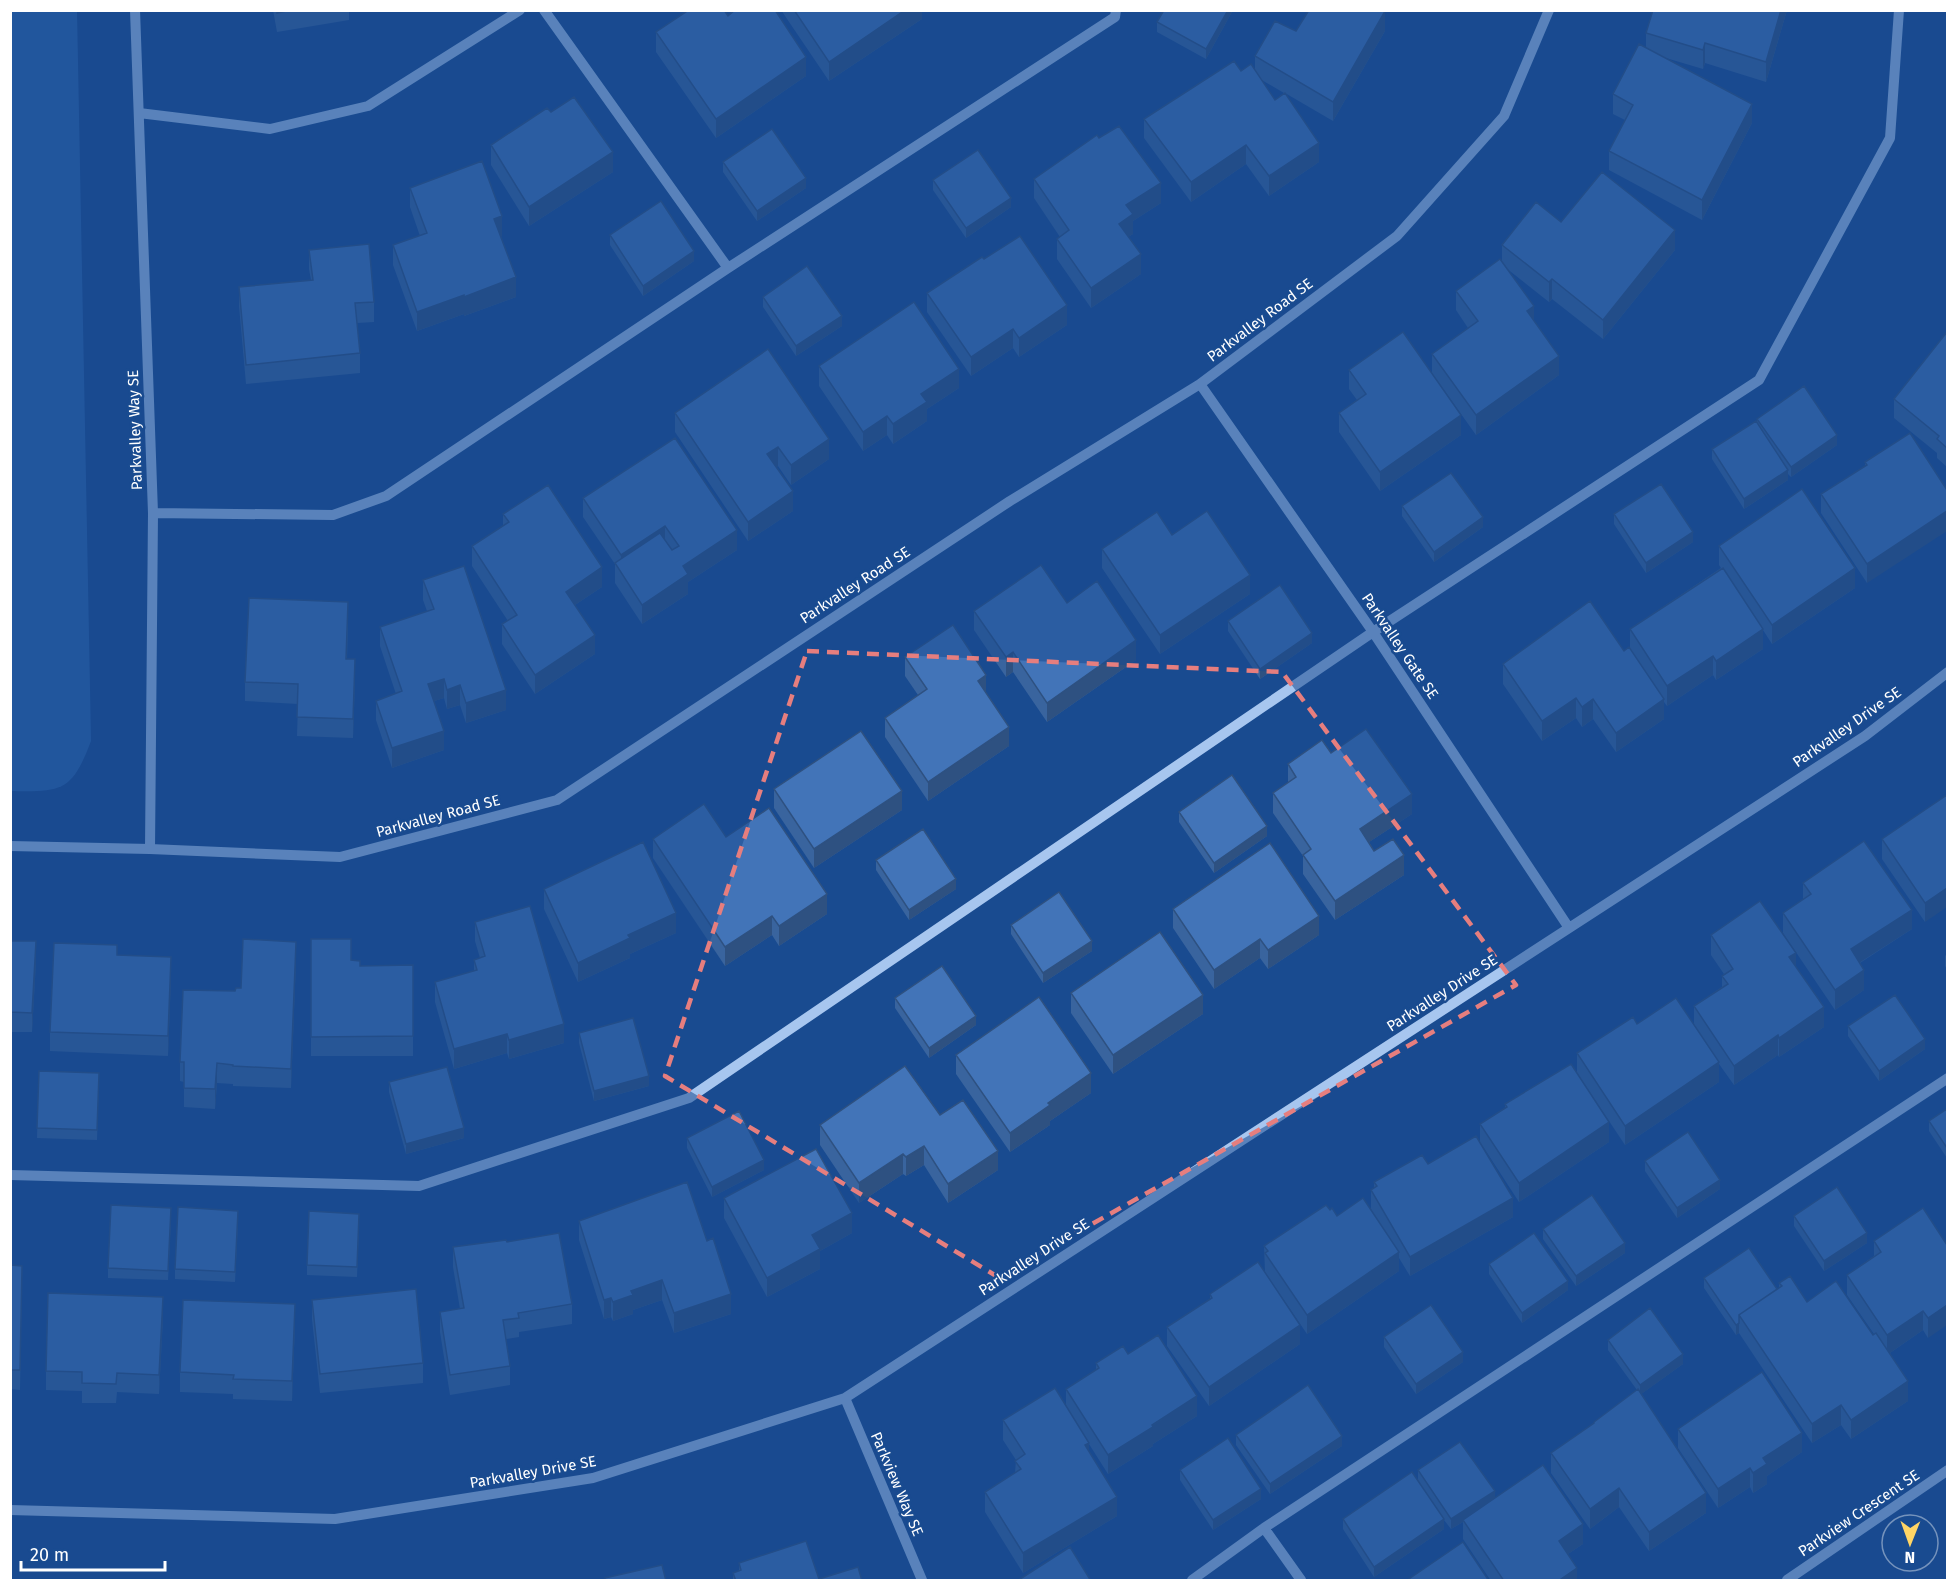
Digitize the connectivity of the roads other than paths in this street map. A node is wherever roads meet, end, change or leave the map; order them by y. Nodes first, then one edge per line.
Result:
1 (135, 10) edge
2 (520, 10) edge
3 (544, 10) edge
4 (1116, 10) edge
5 (1549, 10) edge
6 (1899, 10) edge
7 (139, 114) junction
8 (728, 268) junction
9 (1200, 384) junction
10 (153, 513) junction
11 (1373, 632) junction
12 (1947, 672) edge
13 (10, 846) edge
14 (150, 849) junction
15 (1569, 928) junction
16 (1947, 1078) edge
17 (10, 1175) edge
18 (845, 1398) junction
19 (1947, 1470) edge
20 (10, 1510) edge
21 (1264, 1528) junction
22 (922, 1581) edge
23 (1192, 1581) edge
24 (1301, 1581) edge
25 (1787, 1581) edge

1 - 7 street, Parkvalley Way SE
2 - 7 street
3 - 8 street
4 - 8 street
5 - 9 street, Parkvalley Road SE
6 - 11 street
7 - 10 street, Parkvalley Way SE
8 - 10 street
9 - 11 street, Parkvalley Gate SE
9 - 14 street, Parkvalley Road SE
10 - 14 street, Parkvalley Way SE
11 - 15 street, Parkvalley Gate SE
11 - 17 street
12 - 15 street, Parkvalley Drive SE
13 - 14 street, Parkvalley Road SE
15 - 18 street, Parkvalley Drive SE
16 - 21 street
18 - 20 street, Parkvalley Drive SE
18 - 22 street, Parkview Way SE
19 - 25 street, Parkview Crescent SE
21 - 23 street
21 - 24 street

